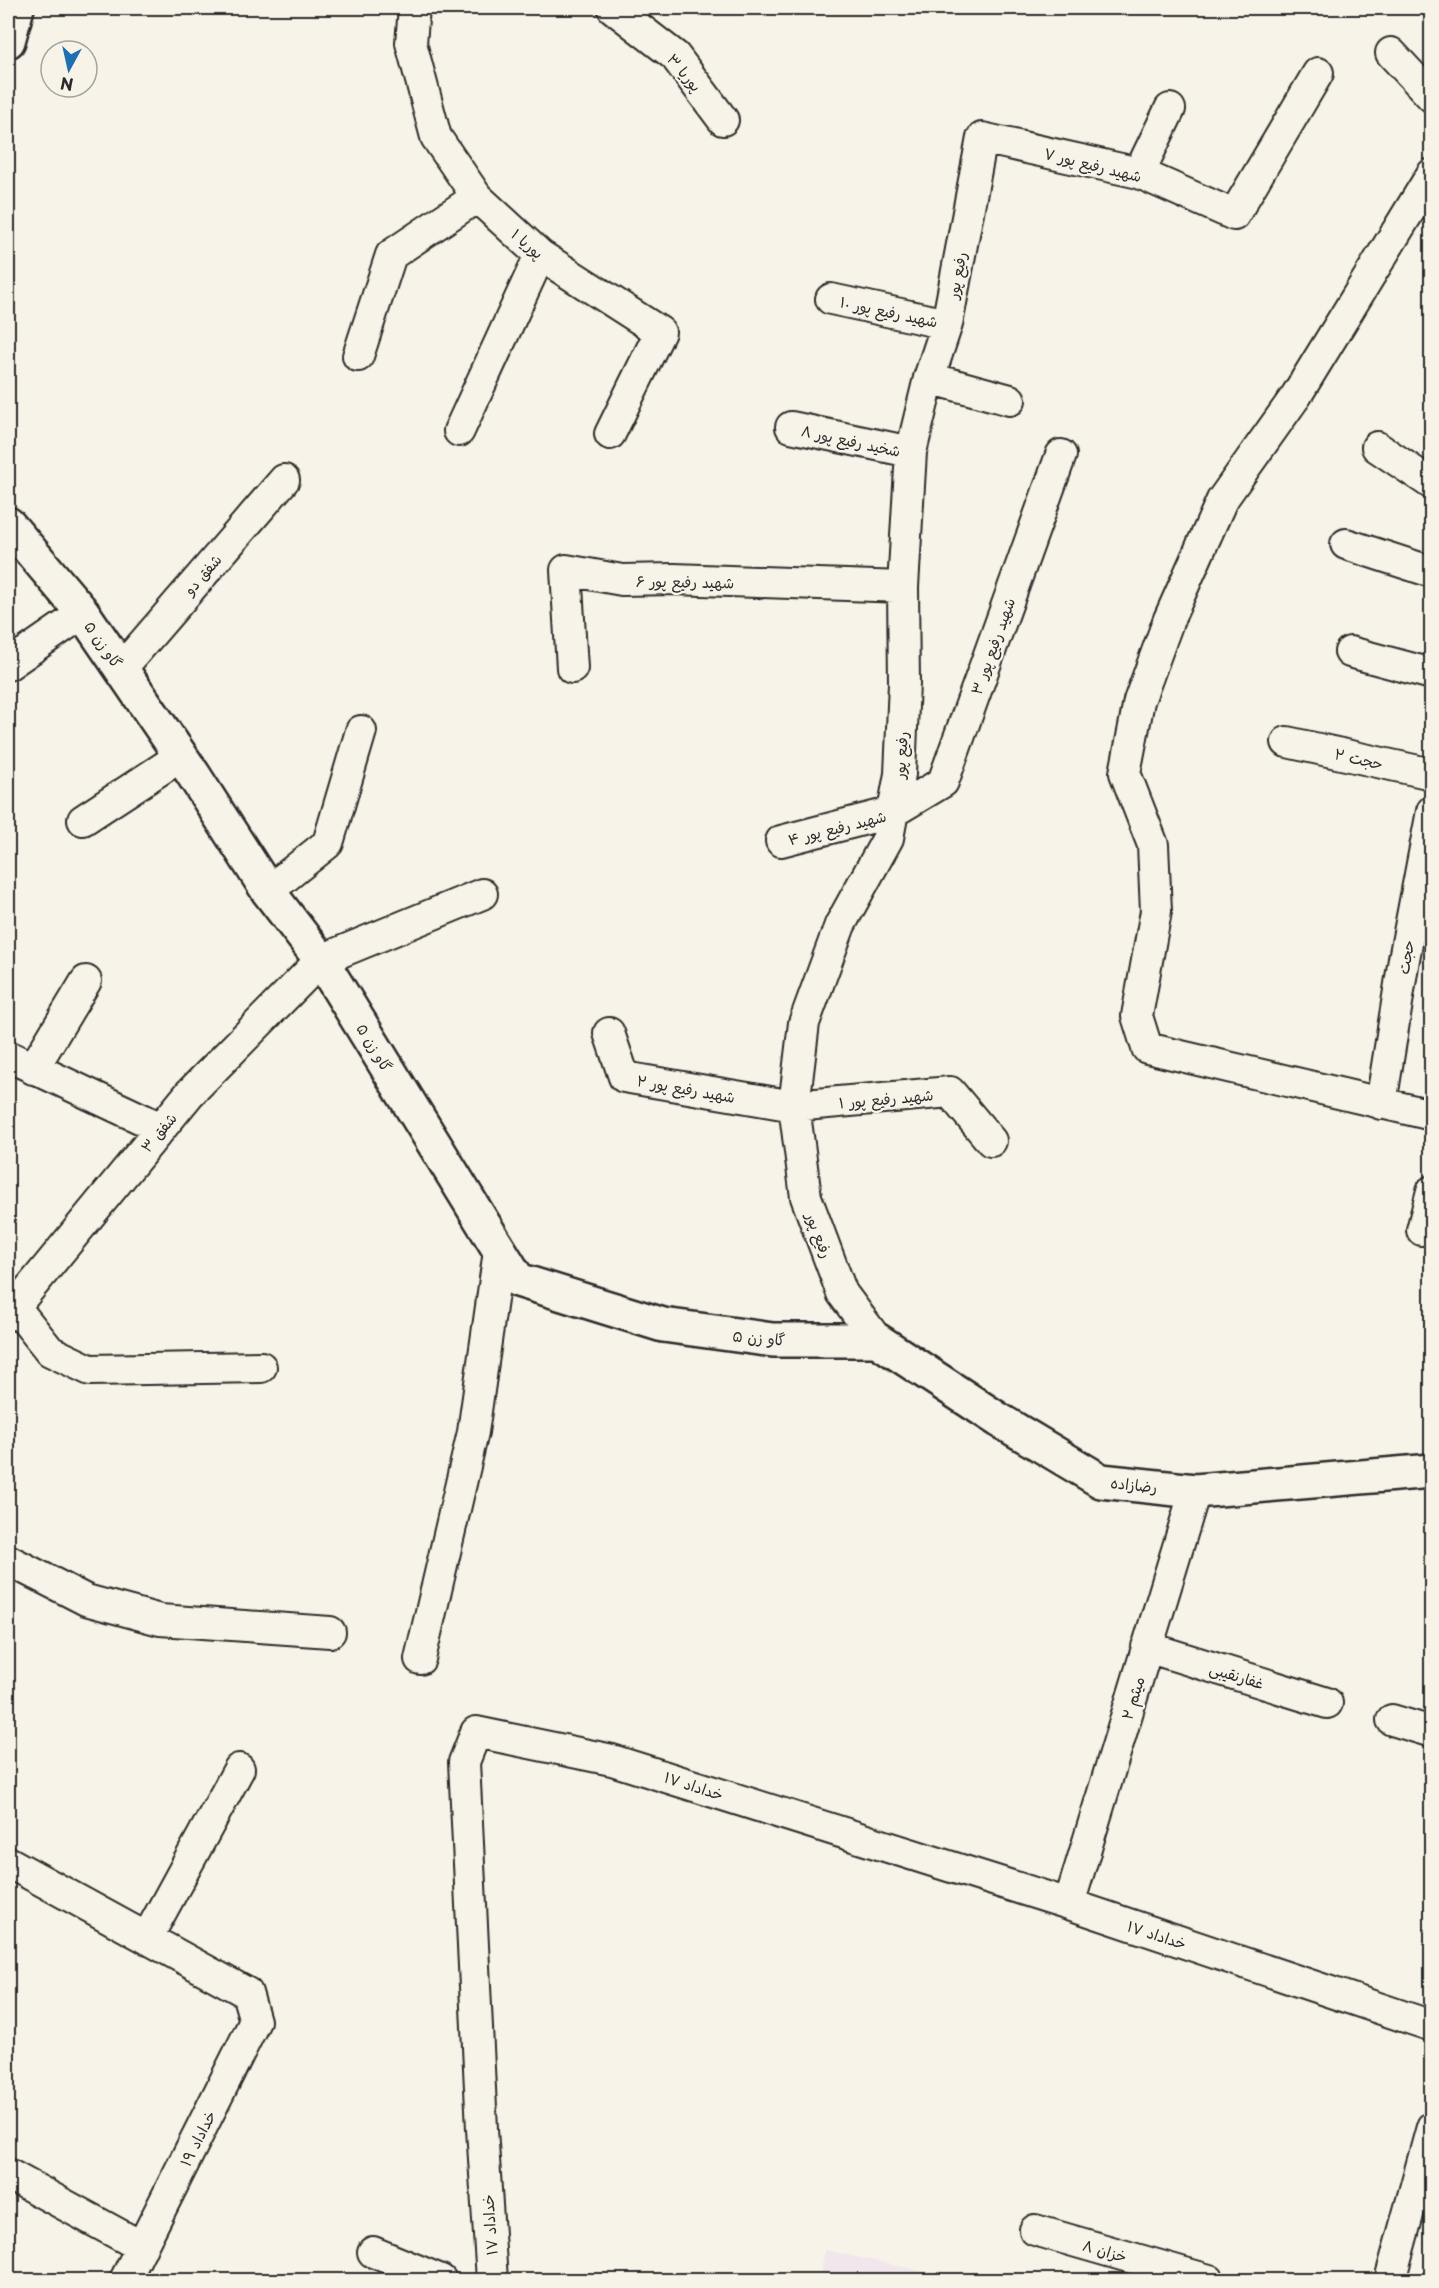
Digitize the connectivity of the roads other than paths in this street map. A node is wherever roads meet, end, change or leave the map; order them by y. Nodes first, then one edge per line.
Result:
1 (17, 8) edge
2 (414, 8) edge
3 (613, 8) edge
4 (8, 41) edge
5 (1391, 53) dead end
6 (1318, 74) dead end
7 (1431, 97) edge
8 (1170, 109) dead end
9 (723, 120) dead end
10 (982, 138) joint
11 (1139, 173) junction
12 (1431, 174) edge
13 (477, 197) junction
14 (540, 255) junction
15 (831, 299) dead end
16 (947, 324) junction
17 (358, 356) dead end
18 (929, 378) junction
19 (1011, 400) dead end
20 (791, 428) dead end
21 (459, 431) dead end
22 (610, 434) dead end
23 (1377, 447) dead end
24 (911, 452) junction
25 (1061, 455) dead end
26 (284, 480) dead end
27 (1431, 484) edge
28 (8, 524) edge
29 (1346, 544) dead end
30 (1431, 572) edge
31 (903, 587) junction
32 (82, 613) junction
33 (1350, 652) dead end
34 (8, 665) edge
35 (572, 668) dead end
36 (121, 669) junction
37 (1431, 674) edge
38 (361, 731) dead end
39 (1287, 742) dead end
40 (181, 756) junction
41 (1431, 774) edge
42 (1431, 811) edge
43 (893, 812) junction
44 (84, 820) dead end
45 (781, 841) dead end
46 (268, 891) junction
47 (482, 894) dead end
48 (321, 960) junction
49 (86, 981) dead end
50 (609, 1033) dead end
51 (20, 1063) edge
52 (1381, 1104) junction
53 (794, 1106) junction
54 (1431, 1115) edge
55 (161, 1128) junction
56 (991, 1141) dead end
57 (1431, 1191) edge
58 (1422, 1230) dead end
59 (499, 1251) junction
60 (11, 1311) edge
61 (877, 1340) junction
62 (261, 1367) dead end
63 (1431, 1471) edge
64 (1194, 1491) junction
65 (8, 1560) edge
66 (330, 1632) dead end
67 (1147, 1647) junction
68 (420, 1659) dead end
69 (1327, 1703) dead end
70 (1392, 1720) dead end
71 (1431, 1732) edge
72 (239, 1769) dead end
73 (8, 1862) edge
74 (1069, 1904) junction
75 (147, 1938) junction
76 (1431, 2026) edge
77 (1431, 2127) edge
78 (8, 2174) edge
79 (1035, 2230) dead end
80 (142, 2247) junction
81 (373, 2252) dead end
82 (125, 2280) edge
83 (441, 2280) edge
84 (492, 2280) edge
85 (1209, 2280) edge
86 (1390, 2280) edge

1 - 4 street
2 - 13 street, پوریا ۱
3 - 9 street, پوریا ۳
5 - 7 street
6 - 11 street, شهید رفیع پور ۷
8 - 11 street
10 - 11 street, شهید رفیع پور ۷
10 - 16 street, رفیع پور
12 - 52 street
13 - 14 street, پوریا ۱
13 - 17 street
14 - 21 street
14 - 22 street, پوریا ۱
15 - 16 street, شهید رفیع پور ۱۰
16 - 18 street, رفیع پور
18 - 19 street
18 - 24 street, رفیع پور
20 - 24 street, شخید رفیع پور ۸
23 - 27 street
24 - 31 street, رفیع پور
25 - 43 street, شهید رفیع پور ۳
26 - 36 street, شفق دو
28 - 32 street, گاو زن ۵
29 - 30 street
31 - 35 street, شهید رفیع پور ۶
31 - 43 street, رفیع پور
32 - 34 street
32 - 36 street, گاو زن ۵
33 - 37 street
36 - 40 street, گاو زن ۵
38 - 46 street
39 - 41 street, حجت ۲
40 - 44 street
40 - 46 street, گاو زن ۵
42 - 52 street, حجت
43 - 45 street, شهید رفیع پور ۴
43 - 53 street, رفیع پور
46 - 48 street, گاو زن ۵
47 - 48 street
48 - 55 street, شفق ۳
48 - 59 street, گاو زن ۵
49 - 51 street
50 - 53 street, شهید رفیع پور ۲
51 - 55 street
52 - 54 street
53 - 56 street, شهید رفیع پور ۱
53 - 61 street, رفیع پور
55 - 60 street, شفق ۳
57 - 58 street
59 - 61 street, گاو زن ۵
59 - 68 street
60 - 62 street
61 - 64 street, رضازاده
63 - 64 street, رضازاده
64 - 67 street, میثم ۲
65 - 66 street
67 - 69 street, غفارنقیبی
67 - 74 street, میثم ۲
70 - 71 street
72 - 75 street
73 - 75 street
74 - 76 street, خداداد ۱۷
74 - 84 street, خداداد ۱۷
75 - 80 street, خداداد ۱۹
77 - 86 street
78 - 80 street
79 - 85 street, خزان ۸
80 - 82 street, خداداد ۱۹
81 - 83 street

